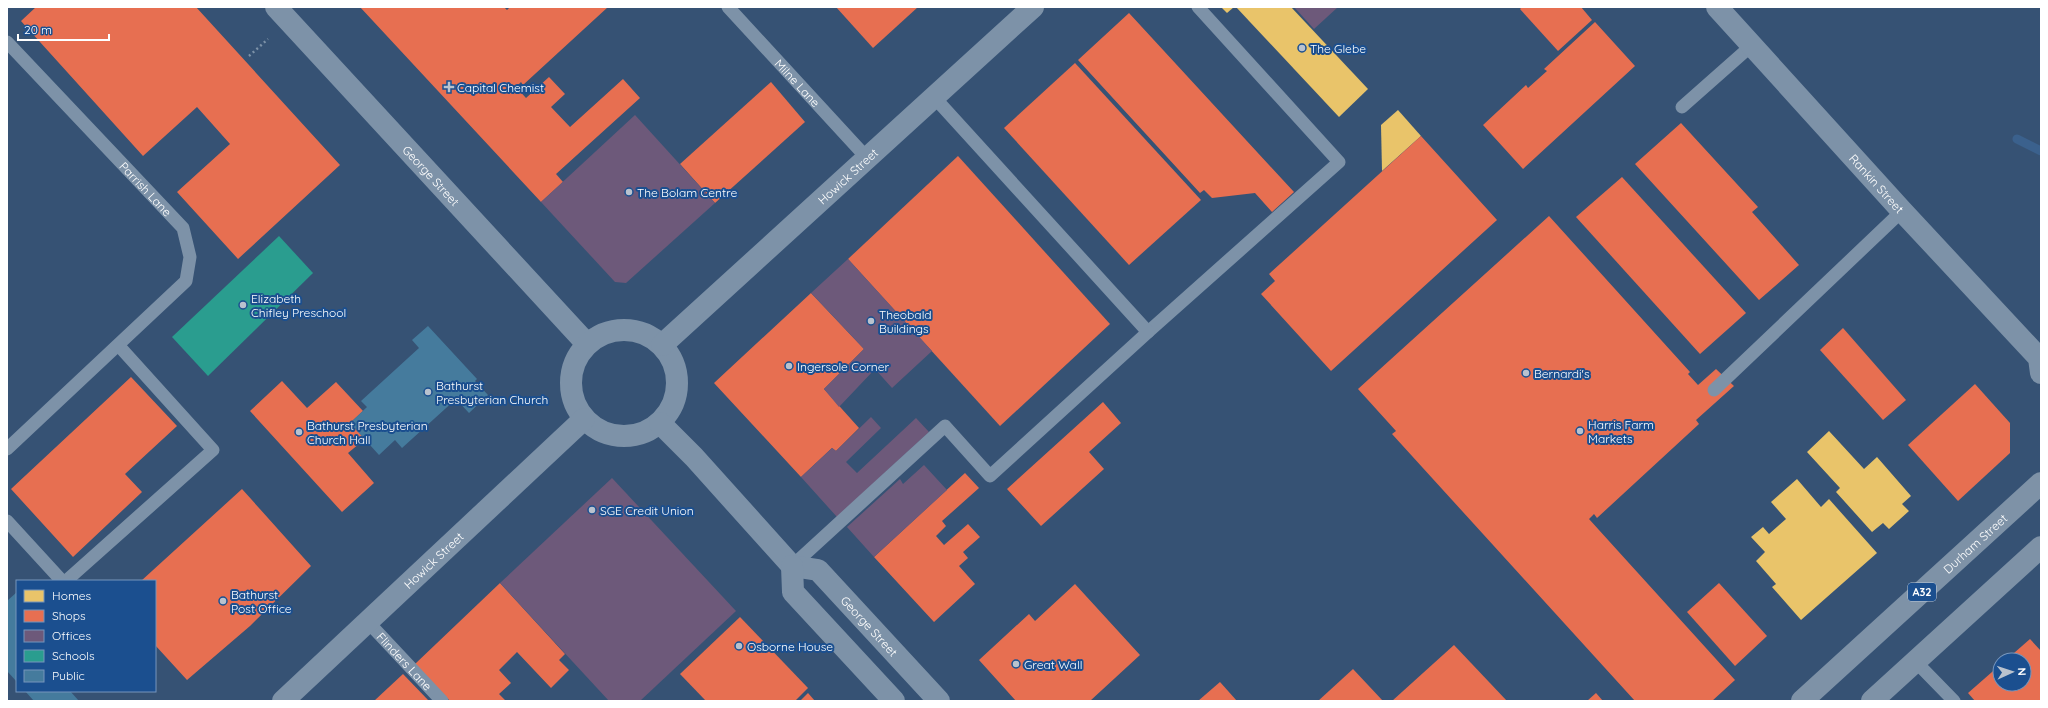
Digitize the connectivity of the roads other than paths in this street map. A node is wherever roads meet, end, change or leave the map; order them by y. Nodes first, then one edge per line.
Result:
1 (276, 7) edge
2 (728, 7) edge
3 (1033, 7) edge
4 (1198, 7) edge
5 (1717, 7) edge
6 (7, 42) edge
7 (1751, 46) junction
8 (934, 97) junction
9 (1682, 107) dead end
10 (867, 158) junction
11 (1902, 211) junction
12 (1148, 332) junction
13 (587, 344) junction
14 (662, 345) junction
15 (119, 346) junction
16 (2040, 363) edge
17 (1714, 390) dead end
18 (584, 419) junction
19 (660, 423) junction
20 (7, 449) edge
21 (2041, 483) edge
22 (7, 521) edge
23 (2041, 547) edge
24 (792, 566) junction
25 (61, 580) edge
26 (67, 580) edge
27 (367, 621) junction
28 (1916, 662) junction
29 (283, 701) edge
30 (442, 701) edge
31 (894, 701) edge
32 (939, 701) edge
33 (1802, 701) edge
34 (1872, 701) edge
35 (1954, 701) edge

1 - 13 street, George Street
2 - 10 lane, Milne Lane
3 - 8 street, Howick Street
4 - 12 lane
5 - 7 street, Rankin Street
6 - 15 lane, Parrish Lane
7 - 9 lane
7 - 11 street, Rankin Street
8 - 10 street, Howick Street
8 - 12 lane
10 - 14 street, Howick Street
11 - 16 street, Rankin Street
11 - 17 lane
12 - 24 lane
13 - 14 street
13 - 18 street
14 - 19 street
15 - 20 lane, Parrish Lane
15 - 26 lane
18 - 19 street
18 - 27 street, Howick Street
19 - 24 street
21 - 33 highway, Durham Street / A32
22 - 25 lane
23 - 28 highway
24 - 31 street
24 - 32 street, George Street
27 - 29 street, Howick Street
27 - 30 lane, Flinders Lane
28 - 34 highway
28 - 35 lane

